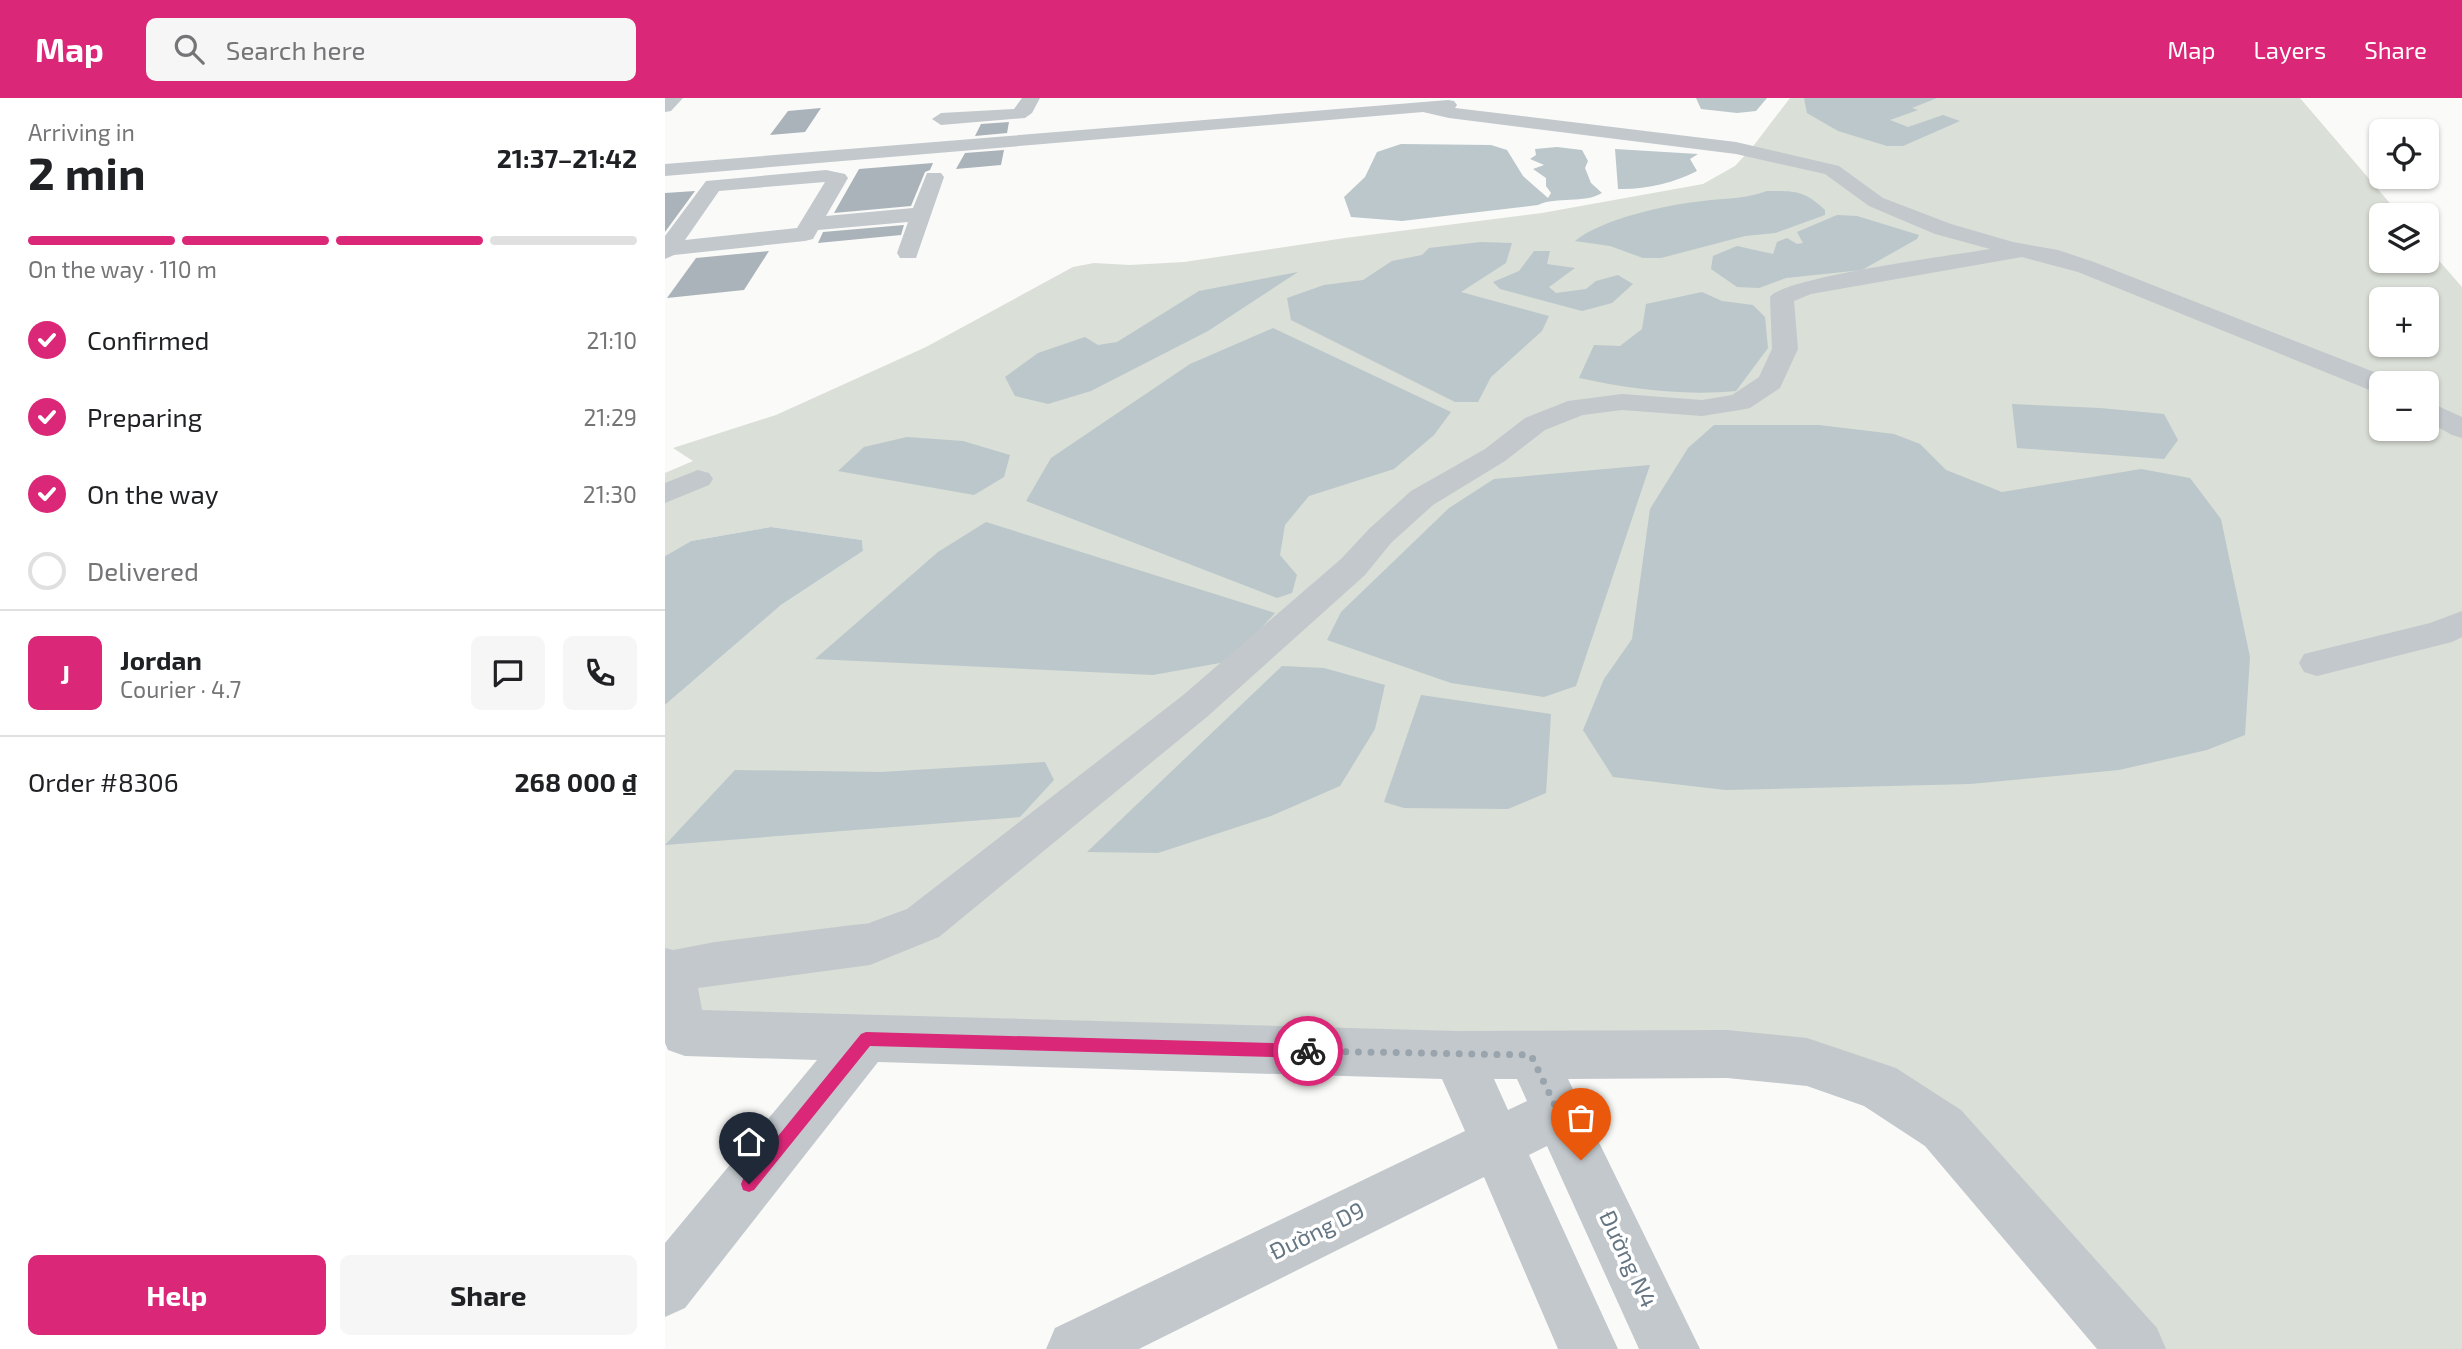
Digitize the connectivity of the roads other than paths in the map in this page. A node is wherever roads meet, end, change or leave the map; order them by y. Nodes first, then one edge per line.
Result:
1 (674, 98) edge
2 (949, 98) edge
3 (1031, 98) edge
4 (1505, 100) dead end
5 (665, 107) edge
6 (1422, 107) junction
7 (941, 119) junction
8 (929, 148) junction
9 (792, 160) junction
10 (665, 170) edge
11 (777, 181) junction
12 (713, 185) junction
13 (665, 188) edge
14 (905, 190) dead end
15 (853, 194) dead end
16 (827, 197) junction
17 (697, 208) junction
18 (665, 211) edge
19 (921, 214) junction
20 (812, 224) junction
21 (2011, 248) junction
22 (666, 250) edge
23 (908, 253) dead end
24 (2369, 380) edge
25 (2439, 416) edge
26 (2462, 429) edge
27 (698, 479) dead end
28 (665, 494) edge
29 (2462, 623) edge
30 (2316, 663) dead end
31 (669, 970) edge
32 (866, 1039) junction
33 (1457, 1055) junction
34 (1531, 1055) junction
35 (1558, 1113) junction
36 (1497, 1143) junction
37 (665, 1288) edge
38 (1076, 1349) edge
39 (1588, 1349) edge
40 (1670, 1349) edge
41 (2136, 1349) edge

1 - 5 street
2 - 7 street
3 - 7 street
4 - 6 street
6 - 8 street
6 - 21 street
7 - 8 street
8 - 9 street
9 - 10 street
9 - 11 street
11 - 12 street
11 - 16 street
12 - 13 street
12 - 17 street
14 - 19 street
15 - 16 street
16 - 20 street
17 - 18 street
17 - 22 street
19 - 20 street
19 - 23 street
20 - 22 street
21 - 24 street
21 - 31 street
25 - 26 street
27 - 28 street
29 - 30 street
31 - 32 street
32 - 33 street
32 - 37 street
33 - 34 street
33 - 36 street
34 - 35 street, Đường N4
34 - 41 street
35 - 36 street, Đường D9
35 - 40 street, Đường N4
36 - 38 street, Đường D9
36 - 39 street

